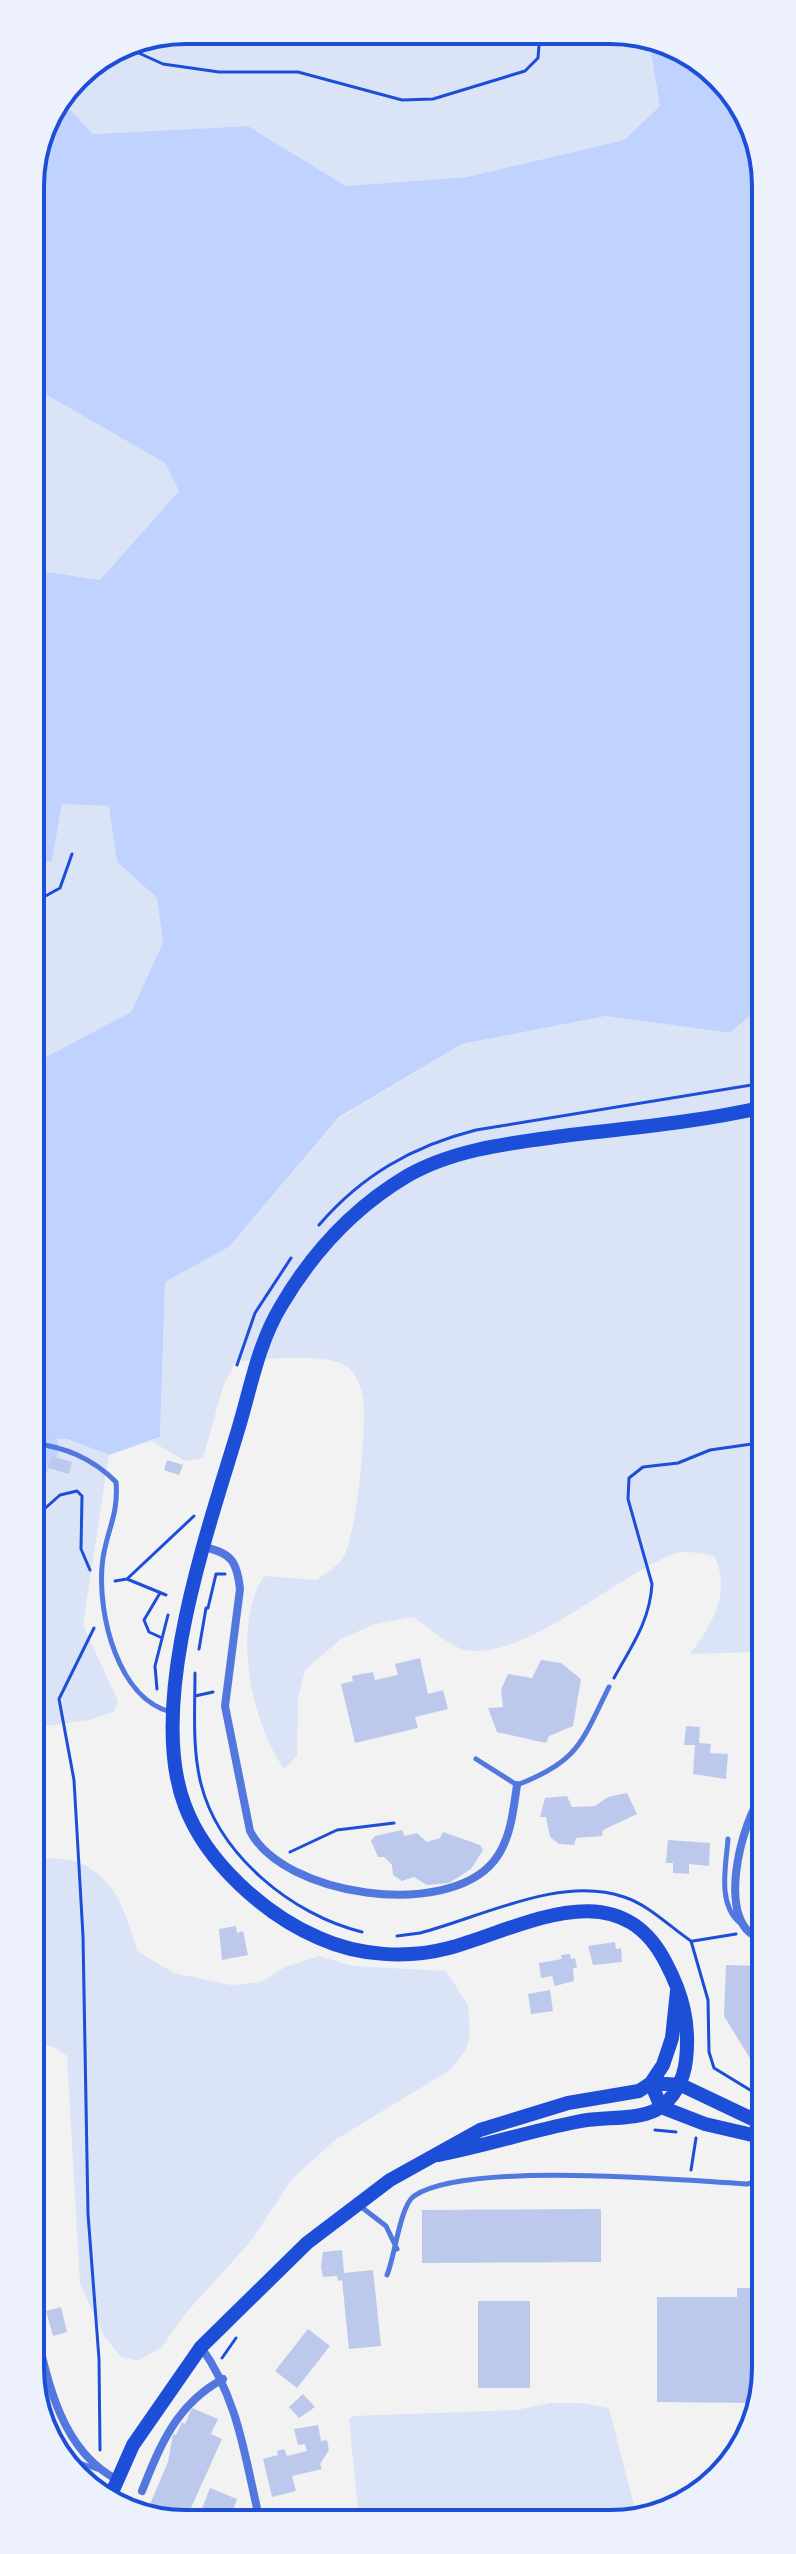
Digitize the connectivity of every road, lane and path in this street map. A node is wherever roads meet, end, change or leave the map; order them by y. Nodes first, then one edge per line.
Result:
1 (538, 44) edge
2 (138, 53) edge
3 (72, 854) dead end
4 (44, 897) edge
5 (752, 1085) edge
6 (752, 1109) edge
7 (318, 1226) dead end
8 (298, 1248) dead end
9 (235, 1376) dead end
10 (44, 1444) edge
11 (752, 1444) edge
12 (44, 1509) edge
13 (200, 1514) dead end
14 (204, 1547) junction
15 (216, 1574) dead end
16 (102, 1577) junction
17 (160, 1593) junction
18 (166, 1595) dead end
19 (208, 1608) dead end
20 (104, 1609) junction
21 (609, 1687) joint
22 (158, 1709) junction
23 (174, 1713) junction
24 (476, 1759) dead end
25 (517, 1785) junction
26 (752, 1817) edge
27 (394, 1823) dead end
28 (728, 1839) dead end
29 (277, 1859) junction
30 (740, 1923) junction
31 (748, 1932) junction
32 (752, 1934) edge
33 (691, 1941) dead end
34 (677, 1986) junction
35 (651, 2083) junction
36 (681, 2085) junction
37 (661, 2107) junction
38 (752, 2119) edge
39 (651, 2129) dead end
40 (752, 2135) edge
41 (438, 2155) junction
42 (690, 2181) junction
43 (752, 2183) edge
44 (356, 2203) junction
45 (397, 2250) junction
46 (387, 2275) dead end
47 (239, 2333) dead end
48 (201, 2347) junction
49 (44, 2364) edge
50 (216, 2368) junction
51 (223, 2379) junction
52 (80, 2463) edge
53 (102, 2471) junction
54 (116, 2479) junction
55 (113, 2489) edge
56 (142, 2491) dead end
57 (257, 2510) edge

1 - 2 path
3 - 4 path
5 - 7 path
6 - 14 main road
8 - 9 path
10 - 16 lane
11 - 21 path
12 - 16 path
13 - 17 path
14 - 23 main road
14 - 29 street
15 - 19 path
16 - 20 lane
17 - 18 path
17 - 22 path
20 - 22 lane
20 - 53 path
21 - 25 lane
22 - 23 lane
23 - 34 main road
24 - 25 lane
25 - 29 street
26 - 30 street
27 - 29 path
28 - 30 lane
30 - 31 street
31 - 32 street
31 - 33 path
34 - 35 main road
34 - 36 main road
35 - 36 main road
35 - 37 main road
35 - 41 main road
36 - 37 main road
36 - 38 main road
37 - 40 main road
37 - 41 main road
39 - 42 path
41 - 44 main road
42 - 43 lane
42 - 45 lane
44 - 45 lane
44 - 48 main road
45 - 46 lane
47 - 50 path
48 - 50 street
48 - 54 main road
49 - 53 street
50 - 51 street
51 - 56 street
51 - 57 street
52 - 53 lane
53 - 54 street
54 - 55 main road

